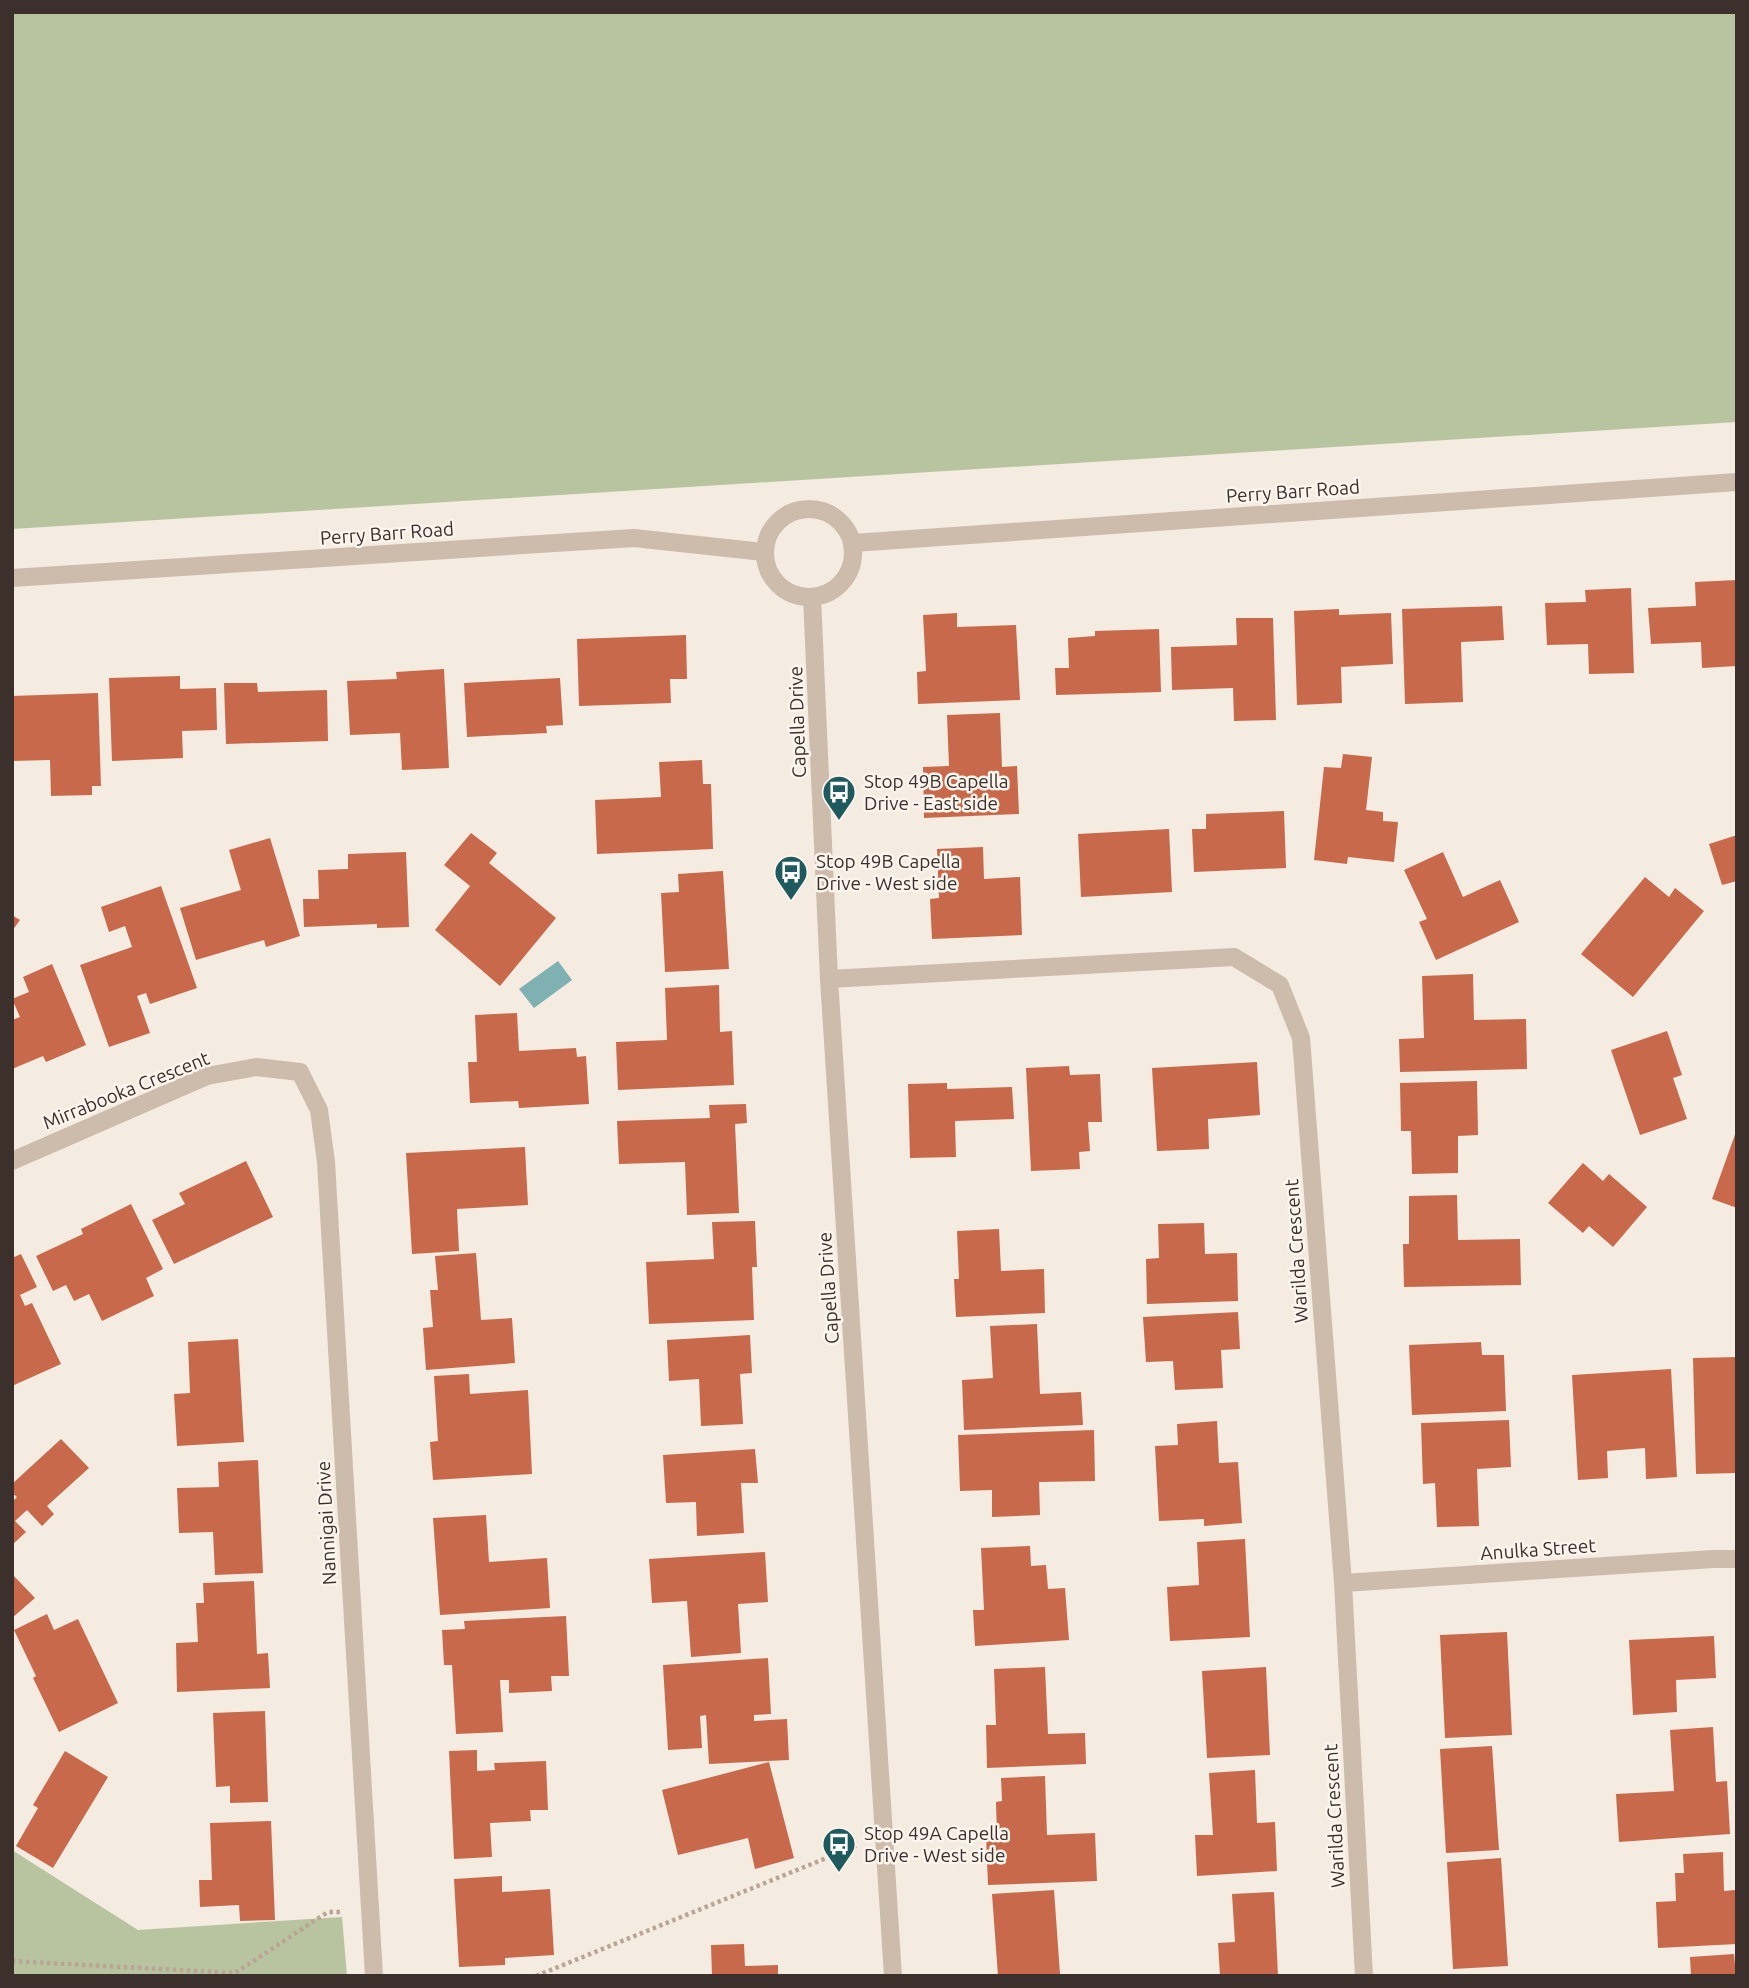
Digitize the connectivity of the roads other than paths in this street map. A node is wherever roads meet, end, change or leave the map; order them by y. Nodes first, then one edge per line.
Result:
1 (1737, 482) edge
2 (853, 543) junction
3 (764, 552) junction
4 (12, 578) edge
5 (812, 597) junction
6 (829, 979) junction
7 (300, 1072) joint
8 (12, 1161) edge
9 (1737, 1559) edge
10 (1343, 1583) junction
11 (374, 1976) edge
12 (893, 1976) edge
13 (1364, 1976) edge

1 - 2 street, Perry Barr Road
2 - 3 street
2 - 5 street
3 - 4 street, Perry Barr Road
3 - 5 street
5 - 6 street, Capella Drive
6 - 10 street, Warilda Crescent
6 - 12 street, Capella Drive
7 - 8 street, Mirrabooka Crescent
7 - 11 street, Nannigai Drive
9 - 10 street, Anulka Street
10 - 13 street, Warilda Crescent

